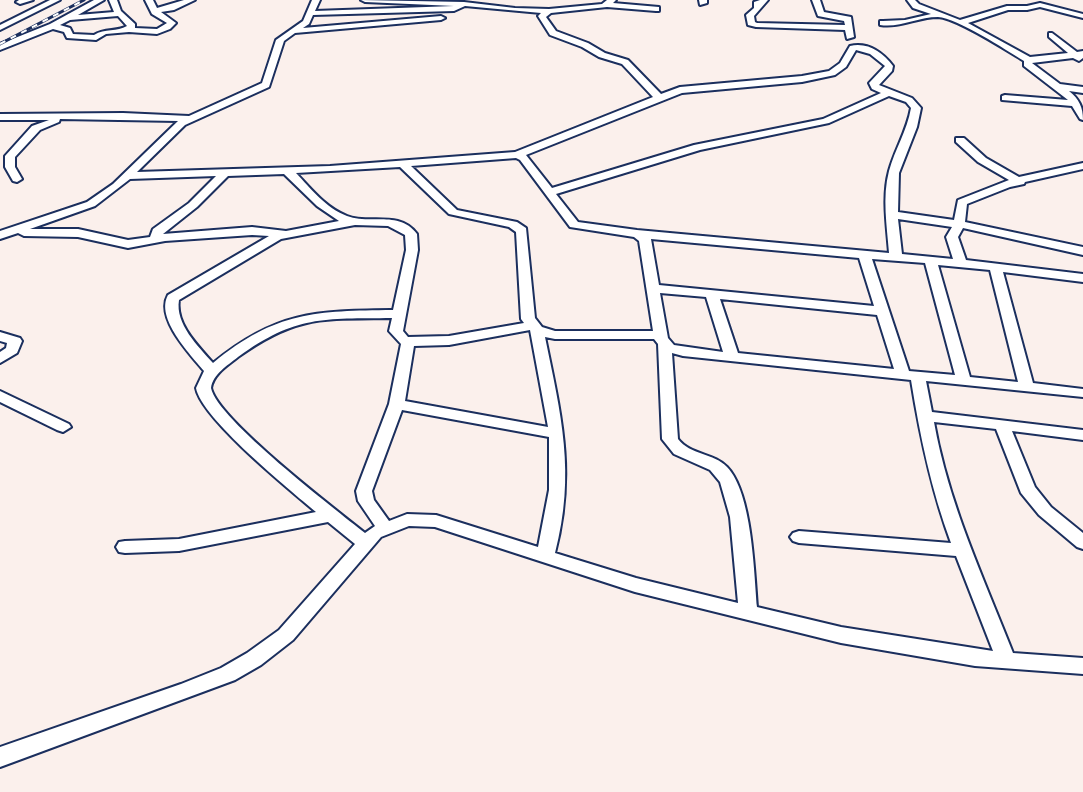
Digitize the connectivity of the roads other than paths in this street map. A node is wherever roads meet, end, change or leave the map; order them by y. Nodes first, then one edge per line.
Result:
1 (28, 0) edge
2 (56, 0) edge
3 (100, 0) edge
4 (113, 0) edge
5 (149, 0) edge
6 (191, 0) edge
7 (365, 0) edge
8 (503, 0) edge
9 (764, 0) edge
10 (816, 0) edge
11 (911, 0) edge
12 (20, 2) dead end
13 (609, 2) edge
14 (313, 6) edge
15 (460, 8) junction
16 (656, 9) dead end
17 (564, 10) junction
18 (155, 11) junction
19 (549, 11) junction
20 (120, 14) junction
21 (938, 14) junction
22 (1083, 16) edge
23 (66, 18) junction
24 (883, 23) dead end
25 (960, 23) junction
26 (53, 26) junction
27 (0, 28) edge
28 (849, 28) junction
29 (128, 30) junction
30 (293, 31) junction
31 (1052, 34) dead end
32 (1006, 35) dead end
33 (999, 42) junction
34 (0, 47) edge
35 (859, 47) junction
36 (1079, 54) edge
37 (1029, 60) junction
38 (1083, 62) edge
39 (1054, 87) junction
40 (1083, 90) edge
41 (890, 92) junction
42 (659, 98) junction
43 (1005, 98) dead end
44 (1076, 103) junction
45 (70, 116) junction
46 (0, 117) edge
47 (1083, 117) edge
48 (189, 119) junction
49 (960, 140) dead end
50 (517, 155) junction
51 (402, 163) junction
52 (1083, 166) edge
53 (287, 171) junction
54 (225, 173) junction
55 (128, 176) junction
56 (17, 179) dead end
57 (1020, 182) junction
58 (550, 192) junction
59 (893, 215) junction
60 (359, 221) junction
61 (960, 224) junction
62 (12, 231) junction
63 (285, 233) junction
64 (637, 234) junction
65 (0, 235) edge
66 (160, 239) junction
67 (1083, 251) edge
68 (864, 254) junction
69 (896, 257) junction
70 (930, 260) junction
71 (961, 263) junction
72 (996, 268) junction
73 (1083, 278) edge
74 (653, 288) junction
75 (712, 294) junction
76 (882, 311) junction
77 (400, 314) junction
78 (534, 328) junction
79 (0, 336) edge
80 (662, 340) junction
81 (408, 342) junction
82 (732, 357) junction
83 (0, 359) edge
84 (212, 371) junction
85 (911, 375) junction
86 (964, 381) junction
87 (1026, 387) junction
88 (1083, 392) edge
89 (0, 396) edge
90 (397, 404) junction
91 (925, 416) junction
92 (1002, 426) junction
93 (63, 427) dead end
94 (556, 433) junction
95 (1083, 435) edge
96 (331, 515) junction
97 (385, 528) junction
98 (799, 537) dead end
99 (365, 543) junction
100 (1083, 543) edge
101 (125, 547) dead end
102 (962, 550) junction
103 (546, 556) junction
104 (748, 613) junction
105 (1006, 660) junction
106 (1083, 666) edge
107 (0, 757) edge

1 - 12 street
2 - 27 street
3 - 23 street
4 - 20 street
5 - 18 street
6 - 18 street
7 - 14 street
7 - 15 street
8 - 17 street
9 - 28 street
10 - 28 street
11 - 21 street
13 - 16 street
13 - 17 street
14 - 15 street
14 - 30 street
15 - 19 street
15 - 30 street
17 - 19 street
18 - 29 street
19 - 42 street
20 - 23 street
20 - 29 street
21 - 24 street
21 - 25 street
22 - 25 street
23 - 26 street
25 - 33 street
26 - 29 street
26 - 34 street
28 - 35 street
30 - 48 street
31 - 36 street
32 - 33 street
33 - 37 street
35 - 41 street
35 - 42 street
36 - 37 street
36 - 38 street
37 - 39 street
39 - 40 street
39 - 44 street
41 - 58 street
41 - 59 street
42 - 50 street
43 - 44 street
44 - 47 street
45 - 46 street
45 - 48 street
45 - 56 street
48 - 55 street
49 - 57 street
50 - 51 street
50 - 58 street
51 - 53 street
51 - 78 street
52 - 57 street
53 - 54 street
53 - 60 street
54 - 55 street
54 - 66 street
55 - 62 street
57 - 61 street
58 - 64 street
59 - 61 street
59 - 69 street
60 - 63 street
60 - 77 street
61 - 67 street
61 - 71 street
62 - 65 street
62 - 66 street
63 - 66 street
63 - 84 street
64 - 68 street
64 - 74 street
68 - 69 street
68 - 76 street
69 - 70 street
70 - 71 street
70 - 86 street
71 - 72 street
72 - 73 street
72 - 87 street
74 - 75 street
74 - 80 street
75 - 76 street
75 - 82 street
76 - 85 street
77 - 81 street
77 - 84 street
78 - 80 street
78 - 81 street
78 - 94 street
79 - 83 street
80 - 82 street
80 - 104 street
81 - 90 street
82 - 85 street
84 - 96 street
85 - 86 street
85 - 91 street
86 - 87 street
87 - 88 street
89 - 93 street
90 - 94 street
90 - 97 street
91 - 92 street
91 - 102 street
92 - 95 street
92 - 100 street
94 - 103 street
96 - 99 street
96 - 101 street
97 - 99 street
97 - 103 street
98 - 102 street
99 - 107 street
102 - 105 street
103 - 104 street
104 - 105 street
105 - 106 street

